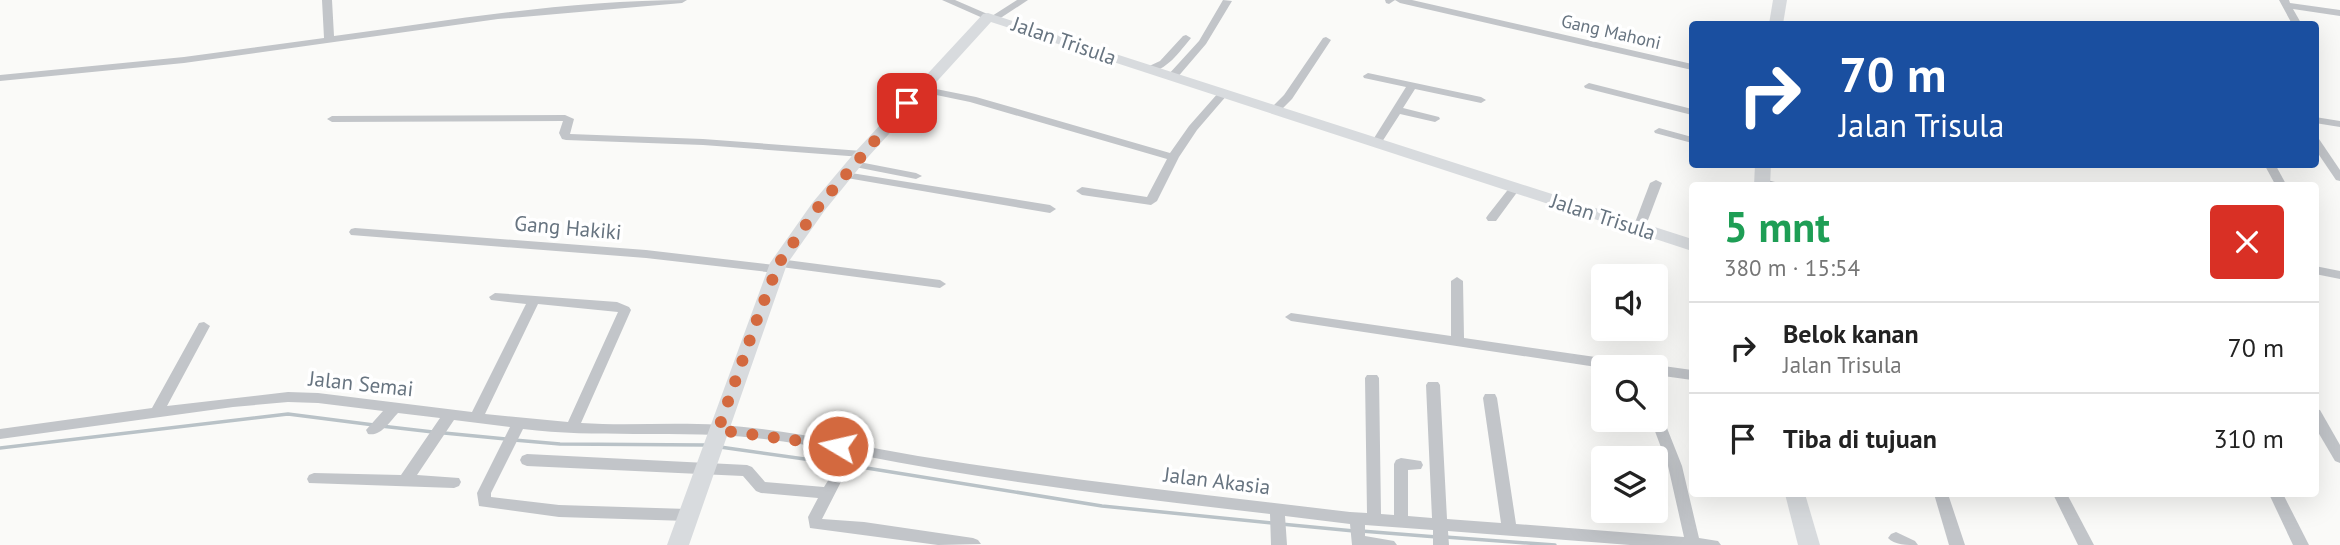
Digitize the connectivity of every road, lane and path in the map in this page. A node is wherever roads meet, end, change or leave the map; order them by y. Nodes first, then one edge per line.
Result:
1 (327, 0) edge
2 (682, 0) edge
3 (947, 0) edge
4 (1023, 0) edge
5 (1400, 0) edge
6 (1780, 0) edge
7 (1227, 1) edge
8 (2285, 2) edge
9 (2340, 13) edge
10 (992, 18) junction
11 (1777, 21) edge
12 (2295, 21) edge
13 (329, 38) junction
14 (1186, 38) dead end
15 (1326, 40) dead end
16 (1689, 66) edge
17 (1149, 70) junction
18 (1368, 76) dead end
19 (1172, 77) junction
20 (0, 78) edge
21 (1412, 85) junction
22 (1589, 86) dead end
23 (921, 89) junction
24 (1223, 94) junction
25 (1481, 100) dead end
26 (1398, 110) junction
27 (1274, 111) junction
28 (1689, 111) edge
29 (332, 119) dead end
30 (1435, 119) dead end
31 (2319, 121) edge
32 (2340, 124) edge
33 (1659, 131) dead end
34 (1689, 139) edge
35 (1376, 143) junction
36 (2319, 154) edge
37 (1173, 157) junction
38 (854, 164) junction
39 (916, 176) dead end
40 (2340, 178) edge
41 (1656, 183) dead end
42 (1514, 189) junction
43 (1082, 191) dead end
44 (1050, 209) dead end
45 (1492, 218) dead end
46 (1639, 228) junction
47 (355, 232) dead end
48 (1689, 244) edge
49 (778, 266) junction
50 (2319, 271) edge
51 (2340, 275) edge
52 (1457, 281) dead end
53 (940, 284) dead end
54 (495, 297) dead end
55 (534, 300) junction
56 (1290, 317) dead end
57 (204, 326) dead end
58 (1458, 341) junction
59 (1591, 361) edge
60 (1668, 372) edge
61 (1689, 376) edge
62 (1371, 378) dead end
63 (1433, 385) dead end
64 (1490, 398) dead end
65 (157, 412) junction
66 (476, 418) junction
67 (446, 420) junction
68 (2319, 421) edge
69 (518, 427) junction
70 (572, 428) junction
71 (1662, 432) edge
72 (1, 436) edge
73 (713, 446) junction
74 (855, 450) junction
75 (2340, 457) edge
76 (527, 460) dead end
77 (1416, 465) dead end
78 (314, 479) dead end
79 (405, 481) junction
80 (454, 482) dead end
81 (828, 493) junction
82 (1796, 497) edge
83 (1942, 497) edge
84 (2061, 497) edge
85 (2277, 497) edge
86 (688, 515) junction
87 (1277, 516) junction
88 (1374, 520) junction
89 (1401, 520) junction
90 (1440, 525) junction
91 (1357, 527) junction
92 (1509, 529) junction
93 (1693, 543) junction
94 (973, 544) edge
95 (678, 545) edge
96 (1279, 545) edge
97 (1389, 545) edge
98 (1441, 545) edge
99 (1713, 545) edge
100 (1809, 545) edge
101 (1957, 545) edge
102 (2085, 545) edge
103 (2301, 545) edge

1 - 13 street
2 - 13 street
3 - 10 street
4 - 10 street
5 - 16 street, Gang Mahoni
6 - 11 street
7 - 19 street
8 - 9 street
8 - 12 street
10 - 17 street, Jalan Trisula
10 - 23 street, Jalan Trisula
13 - 20 street
14 - 17 street
15 - 27 street
17 - 19 street, Jalan Trisula
18 - 21 street
19 - 24 street, Jalan Trisula
21 - 25 street
21 - 26 street
22 - 28 street
23 - 37 street
23 - 38 street, Jalan Trisula
24 - 27 street, Jalan Trisula
24 - 37 street
26 - 30 street
26 - 35 street
27 - 35 street, Jalan Trisula
29 - 38 street
31 - 32 street
33 - 34 street
35 - 42 street, Jalan Trisula
36 - 40 street
37 - 43 street
38 - 39 street
38 - 44 street
38 - 49 street, Jalan Trisula
41 - 46 street
42 - 45 street
42 - 46 street, Jalan Trisula
46 - 48 street, Jalan Trisula
47 - 49 street, Gang Hakiki
49 - 53 street, Gang Hakiki
49 - 73 street, Jalan Trisula
50 - 51 street
52 - 58 street
54 - 55 street
55 - 66 street
55 - 70 street
56 - 58 street
57 - 65 street
58 - 59 street
60 - 61 street
62 - 88 street
63 - 90 street
64 - 92 street
65 - 67 street, Jalan Semai
65 - 72 street, Jalan Semai
66 - 67 street, Jalan Semai
66 - 69 street, Jalan Semai
67 - 79 street
68 - 75 street
69 - 70 street, Jalan Semai
69 - 86 street
70 - 73 street, Jalan Semai
71 - 93 street
73 - 74 street, Jalan Akasia
73 - 76 street
73 - 81 street
73 - 86 street, Jalan Trisula
74 - 81 street
74 - 87 street, Jalan Akasia
77 - 89 street
78 - 79 street
79 - 80 street
81 - 94 street
82 - 100 street
83 - 101 street
84 - 102 street
85 - 103 street
86 - 95 street, Jalan Trisula
87 - 91 street, Jalan Akasia
87 - 96 street
88 - 89 street, Jalan Akasia
88 - 91 street, Jalan Akasia
89 - 90 street, Jalan Akasia
90 - 92 street, Jalan Akasia
90 - 98 street
91 - 97 street
92 - 93 street, Jalan Akasia
93 - 99 street, Jalan Akasia

